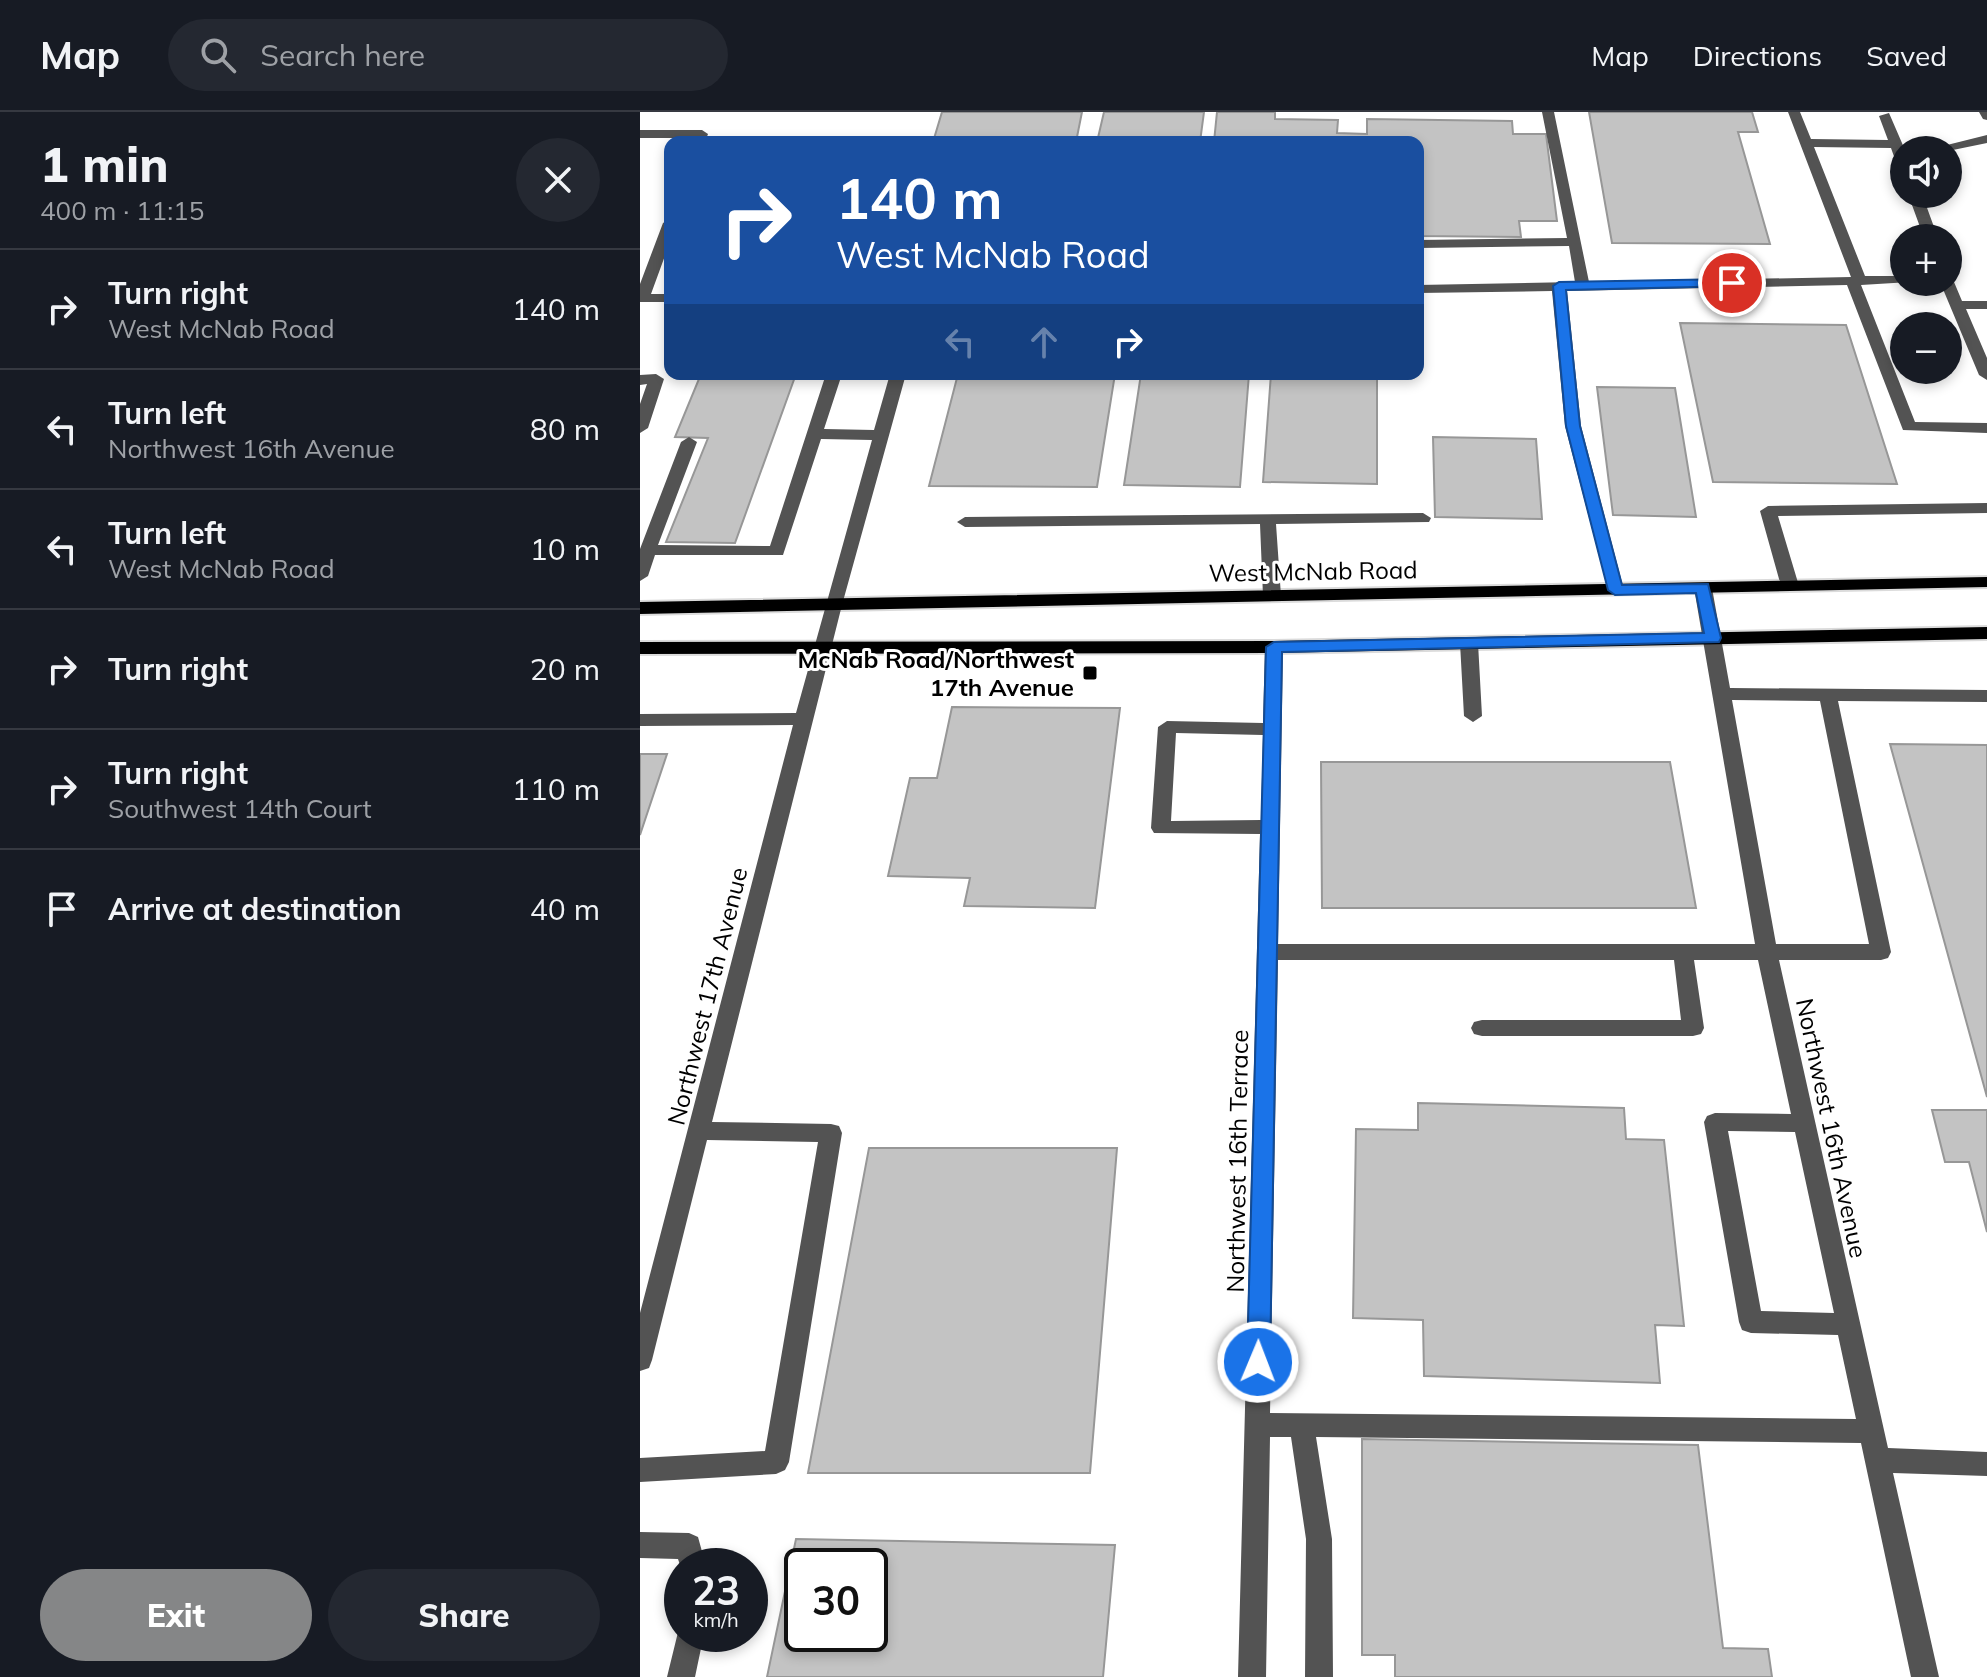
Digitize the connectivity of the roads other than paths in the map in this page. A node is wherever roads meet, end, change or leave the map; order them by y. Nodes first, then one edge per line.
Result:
1 (1548, 112) edge
2 (1794, 112) edge
3 (1885, 116) dead end
4 (640, 134) edge
5 (701, 136) edge
6 (1893, 136) edge
7 (1987, 139) edge
8 (1806, 143) junction
9 (1962, 144) edge
10 (1890, 154) edge
11 (664, 242) edge
12 (1575, 242) junction
13 (1424, 244) edge
14 (1890, 280) edge
15 (1856, 281) junction
16 (1583, 285) junction
17 (1559, 286) junction
18 (1424, 289) edge
19 (1953, 296) edge
20 (641, 298) edge
21 (664, 298) edge
22 (1957, 305) junction
23 (1987, 305) edge
24 (1987, 375) edge
25 (640, 380) edge
26 (832, 380) edge
27 (896, 380) edge
28 (640, 428) edge
29 (1987, 428) edge
30 (814, 434) junction
31 (881, 435) junction
32 (689, 442) dead end
33 (1987, 508) edge
34 (1423, 518) dead end
35 (1268, 520) junction
36 (965, 522) dead end
37 (648, 550) junction
38 (640, 576) edge
39 (1987, 582) edge
40 (1790, 586) junction
41 (1703, 588) junction
42 (1615, 590) junction
43 (1272, 596) junction
44 (833, 605) junction
45 (640, 608) edge
46 (1987, 633) edge
47 (1713, 638) junction
48 (1469, 643) junction
49 (823, 646) junction
50 (1274, 647) junction
51 (640, 648) edge
52 (1723, 694) junction
53 (1828, 695) junction
54 (1987, 696) edge
55 (1473, 716) dead end
56 (804, 719) junction
57 (640, 720) edge
58 (1272, 729) junction
59 (1270, 827) junction
60 (1267, 952) junction
61 (1683, 953) junction
62 (1767, 953) junction
63 (1482, 1028) dead end
64 (1804, 1123) junction
65 (699, 1131) junction
66 (1848, 1324) junction
67 (640, 1360) edge
68 (1257, 1425) junction
69 (1302, 1425) junction
70 (1871, 1431) junction
71 (1878, 1460) junction
72 (1987, 1464) edge
73 (640, 1470) edge
74 (640, 1545) edge
75 (689, 1548) edge
76 (686, 1652) edge
77 (681, 1677) edge
78 (1252, 1677) edge
79 (1319, 1677) edge
80 (1925, 1677) edge

1 - 12 street
2 - 8 street
3 - 6 street
4 - 5 street
7 - 9 street
8 - 10 street
8 - 15 street
11 - 20 street
12 - 13 street
12 - 16 street
14 - 15 street
15 - 16 street
15 - 29 street
16 - 17 street
17 - 18 street
17 - 42 street
19 - 22 street
20 - 21 street
22 - 23 street
22 - 24 street
25 - 28 street
26 - 30 street
27 - 31 street, Northwest 17th Avenue
30 - 31 street
30 - 37 street
31 - 44 street, Northwest 17th Avenue
32 - 37 street
33 - 40 street
34 - 35 street
35 - 36 street
35 - 43 street
37 - 38 street
39 - 40 main road, West McNab Road
40 - 41 main road, West McNab Road
41 - 42 main road, West McNab Road
41 - 47 street, Northwest 16th Avenue
42 - 43 main road, West McNab Road
43 - 44 main road, West McNab Road
44 - 45 main road, West McNab Road
44 - 49 street, Northwest 17th Avenue
46 - 47 main road
47 - 48 main road
47 - 52 street, Northwest 16th Avenue
48 - 50 main road
48 - 55 street
49 - 50 main road
49 - 51 main road
49 - 56 street, Northwest 17th Avenue
50 - 58 street, Northwest 16th Terrace
52 - 53 street
52 - 62 street, Northwest 16th Avenue
53 - 54 street
53 - 62 street
56 - 57 street
56 - 65 street, Northwest 17th Avenue
58 - 59 street, Northwest 16th Terrace
58 - 59 street
59 - 60 street, Northwest 16th Terrace
60 - 61 street
60 - 68 street, Northwest 16th Terrace
61 - 62 street
61 - 63 street
62 - 64 street, Northwest 16th Avenue
64 - 66 street, Northwest 16th Avenue
64 - 66 street
65 - 67 street, Northwest 17th Avenue
65 - 73 street
66 - 70 street, Northwest 16th Avenue
68 - 69 street
68 - 78 street, Northwest 16th Terrace
69 - 70 street
69 - 79 street
70 - 71 street, Northwest 16th Avenue
71 - 72 street
71 - 80 street, Northwest 16th Avenue
74 - 75 street
76 - 77 street

